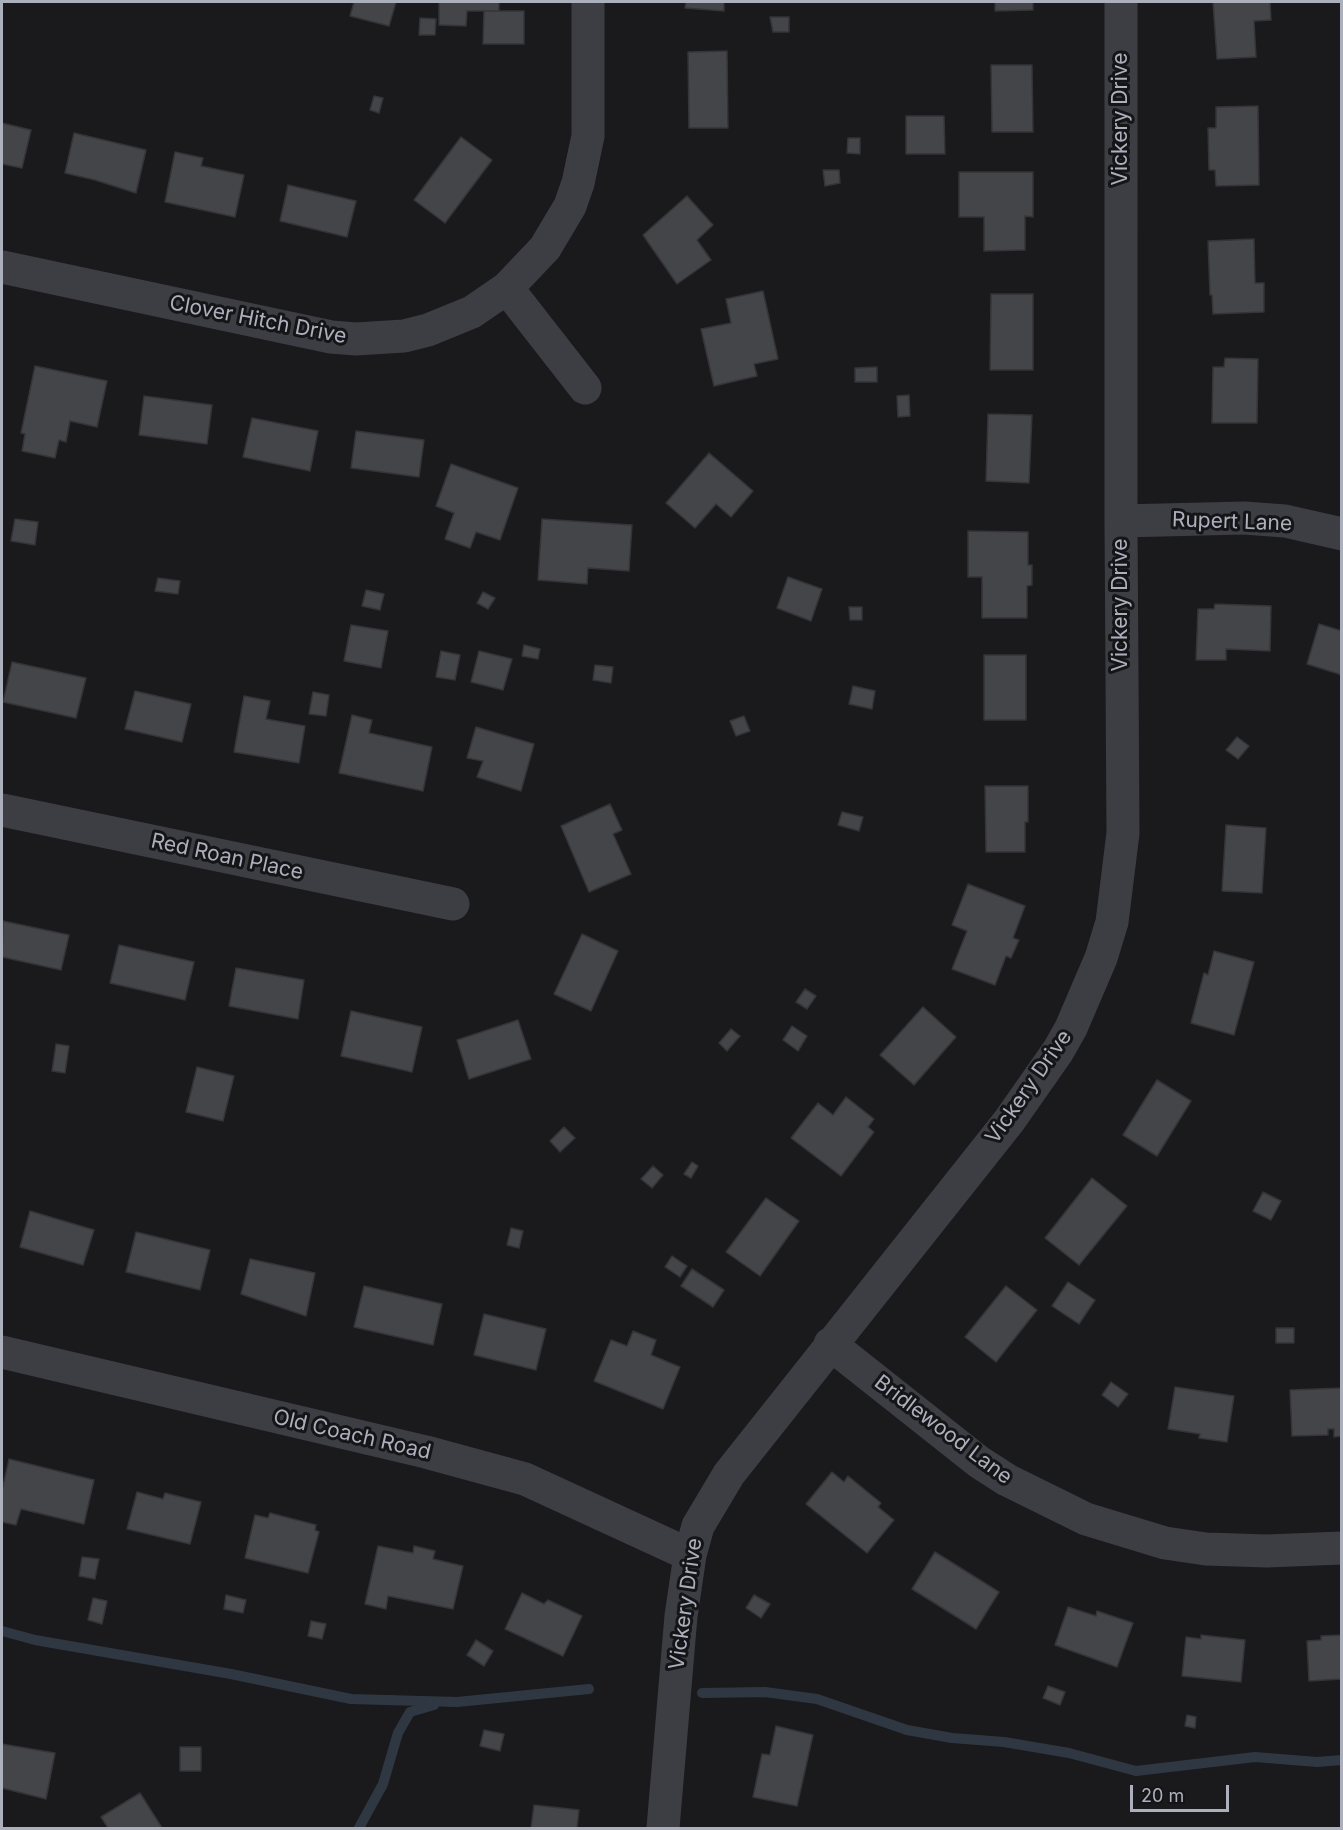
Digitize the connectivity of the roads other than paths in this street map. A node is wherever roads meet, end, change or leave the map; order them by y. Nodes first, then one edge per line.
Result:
1 (588, 2) edge
2 (1121, 2) edge
3 (2, 267) edge
4 (507, 288) junction
5 (585, 388) dead end
6 (1121, 521) junction
7 (1341, 534) edge
8 (2, 810) edge
9 (453, 904) dead end
10 (830, 1344) junction
11 (2, 1352) edge
12 (1341, 1548) edge
13 (690, 1555) junction
14 (663, 1828) edge

1 - 4 street, Clover Hitch Drive
2 - 6 street, Vickery Drive
3 - 4 street, Clover Hitch Drive
4 - 5 street
6 - 7 street, Rupert Lane
6 - 10 street, Vickery Drive
8 - 9 street, Red Roan Place
10 - 12 street, Bridlewood Lane
10 - 13 street, Vickery Drive
11 - 13 street, Old Coach Road
13 - 14 street, Vickery Drive

